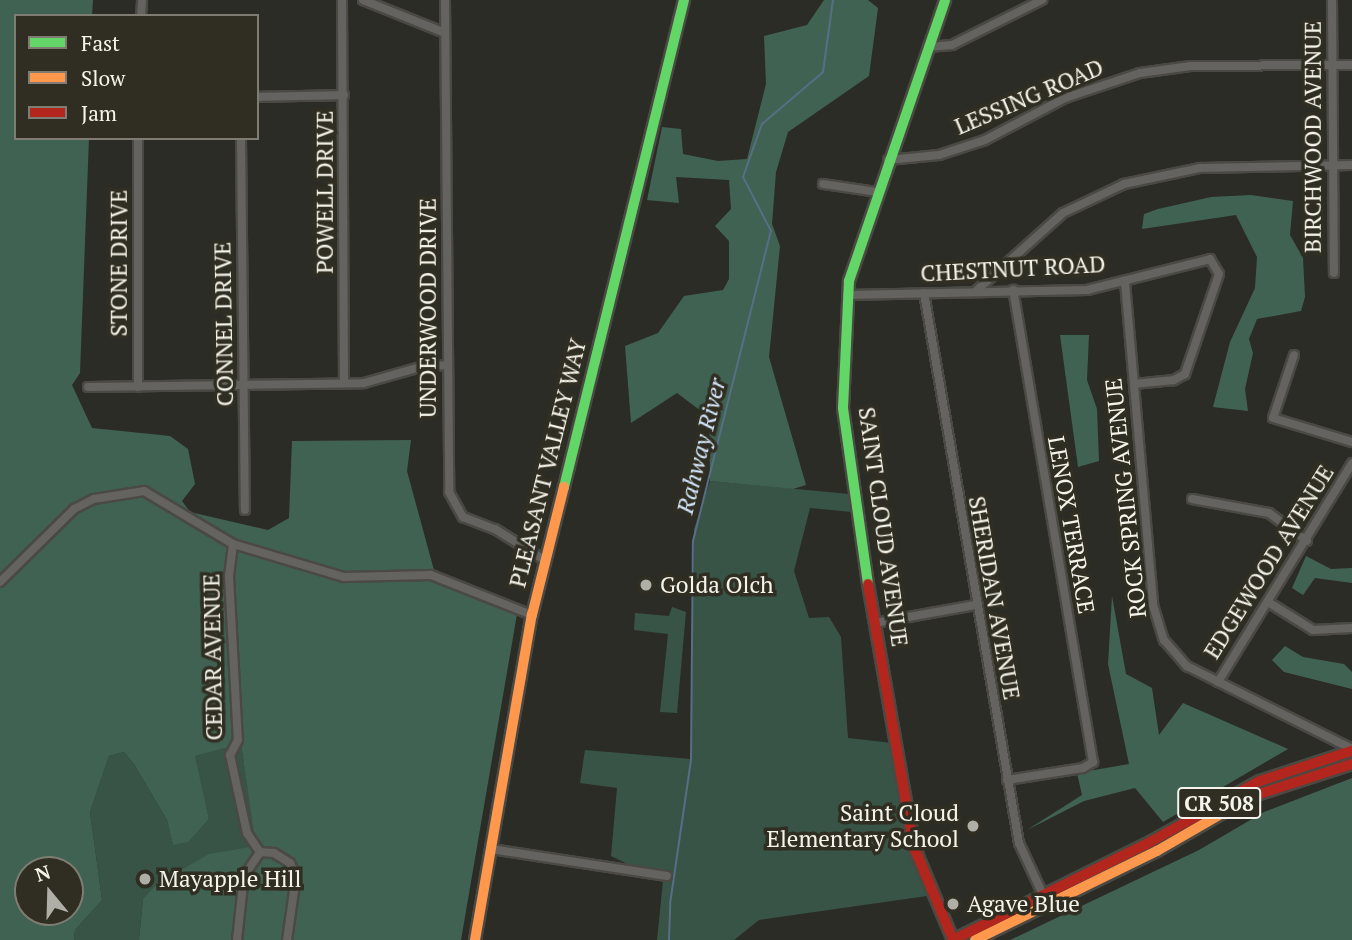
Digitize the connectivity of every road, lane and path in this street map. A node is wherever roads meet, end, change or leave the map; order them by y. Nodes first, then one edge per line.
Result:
1 (342, 0) edge
2 (363, 0) edge
3 (445, 0) edge
4 (684, 0) edge
5 (945, 0) edge
6 (1042, 0) edge
7 (1332, 0) edge
8 (445, 33) junction
9 (928, 47) junction
10 (1329, 65) junction
11 (1352, 65) edge
12 (344, 95) junction
13 (259, 97) edge
14 (138, 140) edge
15 (241, 140) edge
16 (888, 160) junction
17 (1331, 165) junction
18 (1352, 165) edge
19 (823, 184) dead end
20 (877, 192) junction
21 (1334, 273) dead end
22 (1125, 282) junction
23 (977, 290) junction
24 (1013, 290) junction
25 (924, 293) junction
26 (846, 295) junction
27 (1294, 355) dead end
28 (448, 365) junction
29 (244, 383) junction
30 (344, 383) junction
31 (1134, 384) junction
32 (88, 387) dead end
33 (138, 387) junction
34 (1352, 442) edge
35 (1352, 463) edge
36 (1192, 499) dead end
37 (245, 510) dead end
38 (1307, 541) junction
39 (233, 544) junction
40 (545, 561) junction
41 (0, 582) edge
42 (1268, 602) junction
43 (975, 605) junction
44 (532, 615) junction
45 (875, 623) junction
46 (1352, 628) edge
47 (1218, 682) junction
48 (1329, 738) junction
49 (1352, 750) edge
50 (1335, 756) junction
51 (1352, 764) edge
52 (1007, 780) junction
53 (258, 849) junction
54 (491, 849) junction
55 (667, 876) dead end
56 (1045, 899) junction
57 (237, 940) edge
58 (287, 940) edge
59 (475, 940) edge
60 (953, 940) edge
61 (975, 940) edge

1 - 12 street, POWELL DRIVE
2 - 8 street
3 - 8 street, UNDERWOOD DRIVE
4 - 40 main road, PLEASANT VALLEY WAY
5 - 9 main road, SAINT CLOUD AVENUE
6 - 9 street
7 - 10 street, BIRCHWOOD AVENUE
8 - 28 street, UNDERWOOD DRIVE
9 - 16 main road, SAINT CLOUD AVENUE
10 - 11 street, LESSING ROAD
10 - 16 street, LESSING ROAD
10 - 17 street, BIRCHWOOD AVENUE
12 - 13 street
12 - 30 street, POWELL DRIVE
14 - 33 street, STONE DRIVE
15 - 29 street, CONNEL DRIVE
16 - 20 main road, SAINT CLOUD AVENUE
17 - 18 street
17 - 21 street, BIRCHWOOD AVENUE
17 - 23 street
19 - 20 street
20 - 26 main road, SAINT CLOUD AVENUE
22 - 24 street, CHESTNUT ROAD
22 - 31 street, ROCK SPRING AVENUE
22 - 31 street, CHESTNUT ROAD
23 - 24 street, CHESTNUT ROAD
23 - 25 street, CHESTNUT ROAD
24 - 52 street, LENOX TERRACE
25 - 26 street, CHESTNUT ROAD
25 - 43 street, SHERIDAN AVENUE
26 - 45 main road, SAINT CLOUD AVENUE
27 - 34 street
28 - 30 street
28 - 40 street, UNDERWOOD DRIVE
29 - 30 street
29 - 33 street
29 - 37 street, CONNEL DRIVE
31 - 47 street, ROCK SPRING AVENUE
32 - 33 street
35 - 38 street, EDGEWOOD AVENUE
36 - 38 street
38 - 42 street, EDGEWOOD AVENUE
39 - 41 street, CEDAR AVENUE
39 - 44 street, CEDAR AVENUE
39 - 53 street, CEDAR AVENUE
40 - 44 main road, PLEASANT VALLEY WAY
42 - 46 street
42 - 47 street, EDGEWOOD AVENUE
43 - 45 street
43 - 52 street, SHERIDAN AVENUE
44 - 54 main road, PLEASANT VALLEY WAY
45 - 60 main road, SAINT CLOUD AVENUE
47 - 48 street, ROCK SPRING AVENUE
48 - 49 street, ROCK SPRING AVENUE
48 - 50 street
49 - 50 main road, CR 508
50 - 56 main road, CR 508
51 - 56 main road, CR 508
52 - 56 street, SHERIDAN AVENUE
53 - 57 street
53 - 58 street
54 - 55 street
54 - 59 main road, PLEASANT VALLEY WAY
56 - 60 main road, CR 508
56 - 61 main road, CR 508

